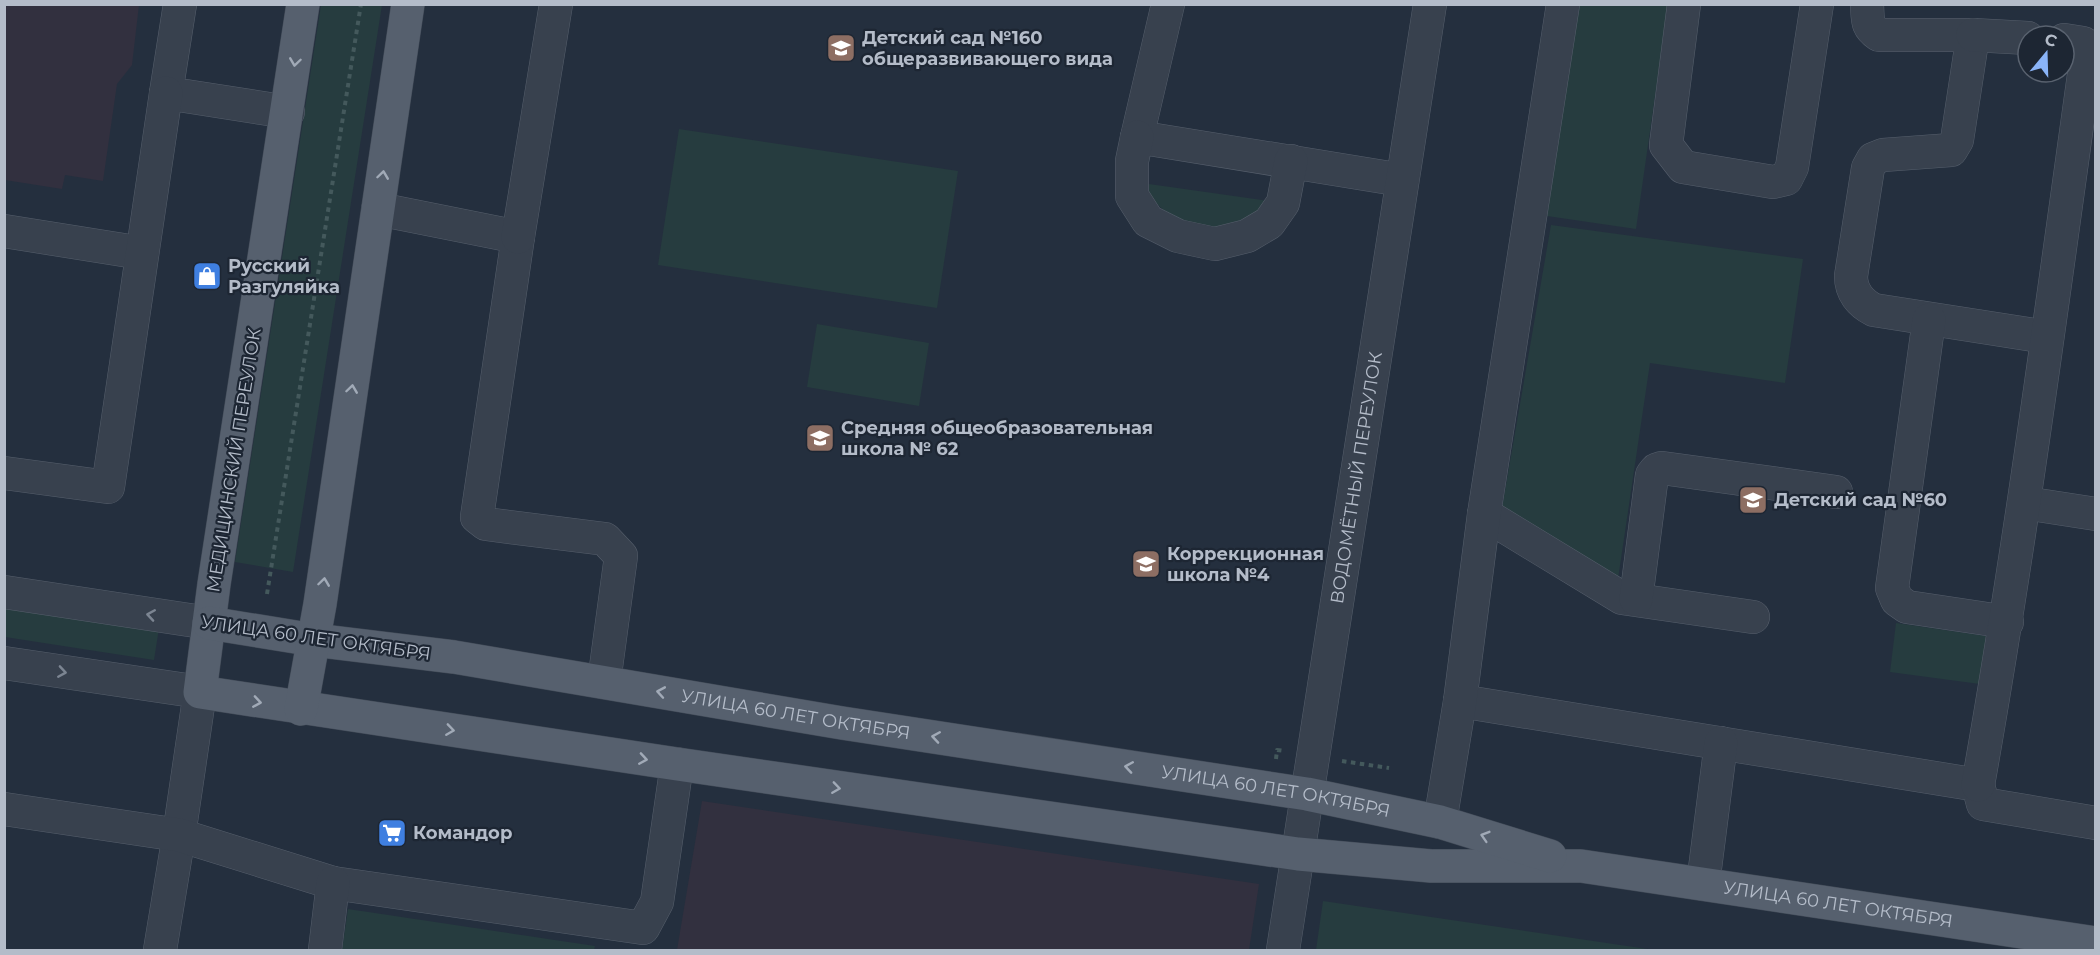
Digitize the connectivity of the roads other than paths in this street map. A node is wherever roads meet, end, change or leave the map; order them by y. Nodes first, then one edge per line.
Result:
1 (180, 4) edge
2 (303, 4) edge
3 (408, 4) edge
4 (556, 4) edge
5 (1168, 4) edge
6 (1430, 4) edge
7 (1563, 4) edge
8 (1684, 4) edge
9 (1817, 4) edge
10 (1867, 4) edge
11 (1972, 35) junction
12 (2016, 37) edge
13 (2076, 41) edge
14 (166, 93) junction
15 (288, 111) junction
16 (1137, 137) junction
17 (1291, 161) junction
18 (1402, 180) junction
19 (378, 209) junction
20 (4, 231) edge
21 (518, 237) junction
22 (142, 253) junction
23 (1929, 320) junction
24 (2047, 337) junction
25 (4, 473) edge
26 (1836, 492) dead end
27 (2025, 503) junction
28 (1484, 514) junction
29 (2096, 514) edge
30 (4, 592) edge
31 (1636, 599) junction
32 (1753, 617) dead end
33 (2007, 622) junction
34 (208, 623) junction
35 (314, 640) junction
36 (4, 663) edge
37 (604, 682) junction
38 (200, 692) junction
39 (1460, 701) junction
40 (301, 709) junction
41 (1722, 743) junction
42 (677, 764) junction
43 (1978, 785) junction
44 (1307, 795) junction
45 (4, 809) edge
46 (1440, 822) junction
47 (2096, 823) edge
48 (179, 835) junction
49 (1298, 854) junction
50 (1581, 866) junction
51 (333, 883) junction
52 (1702, 884) junction
53 (641, 939) edge
54 (2010, 941) edge
55 (2096, 944) edge
56 (160, 951) edge
57 (325, 951) edge
58 (1283, 951) edge

1 - 14 street
2 -> 15 main road, МЕДИЦИНСКИЙ ПЕРЕУЛОК
19 -> 3 main road
4 - 21 street
5 - 16 street
6 - 18 street, ВОДОМЁТНЫЙ ПЕРЕУЛОК
7 - 28 street
8 - 9 street
10 - 11 street
11 - 12 street
11 - 23 street
13 - 24 street
14 - 15 street
14 - 22 street
15 - 34 main road, МЕДИЦИНСКИЙ ПЕРЕУЛОК
16 - 17 street
16 - 17 street
17 - 18 street
18 - 44 street, ВОДОМЁТНЫЙ ПЕРЕУЛОК
19 - 21 street
35 -> 19 main road
20 - 22 street
21 - 37 street
22 - 25 street
23 - 24 street
23 - 33 street
24 - 27 street
26 - 31 street
27 - 29 street
27 - 33 street
28 - 31 street
28 - 39 street
34 -> 30 street, УЛИЦА 60 ЛЕТ ОКТЯБРЯ
31 - 32 street
33 - 43 street
34 - 35 main road, УЛИЦА 60 ЛЕТ ОКТЯБРЯ
34 - 38 main road, МЕДИЦИНСКИЙ ПЕРЕУЛОК
35 - 37 main road, УЛИЦА 60 ЛЕТ ОКТЯБРЯ
35 - 40 main road
36 -> 38 street, УЛИЦА 60 ЛЕТ ОКТЯБРЯ
44 -> 37 main road, УЛИЦА 60 ЛЕТ ОКТЯБРЯ
38 -> 40 main road, УЛИЦА 60 ЛЕТ ОКТЯБРЯ
38 - 48 street, МЕДИЦИНСКИЙ ПЕРЕУЛОК
39 - 41 street
39 - 46 street
40 -> 42 main road, УЛИЦА 60 ЛЕТ ОКТЯБРЯ
41 - 43 street
41 - 52 street
42 -> 49 main road, УЛИЦА 60 ЛЕТ ОКТЯБРЯ
42 - 53 street
43 - 47 street
44 - 46 main road, УЛИЦА 60 ЛЕТ ОКТЯБРЯ
44 - 49 street, ВОДОМЁТНЫЙ ПЕРЕУЛОК
45 - 48 street
50 -> 46 main road, УЛИЦА 60 ЛЕТ ОКТЯБРЯ
48 - 51 street
48 - 56 street, МЕДИЦИНСКИЙ ПЕРЕУЛОК
49 - 50 main road, УЛИЦА 60 ЛЕТ ОКТЯБРЯ
49 - 58 street, ВОДОМЁТНЫЙ ПЕРЕУЛОК
50 - 52 main road, УЛИЦА 60 ЛЕТ ОКТЯБРЯ
51 - 53 street
51 - 57 street
52 - 54 main road, УЛИЦА 60 ЛЕТ ОКТЯБРЯ
54 - 55 main road, УЛИЦА 60 ЛЕТ ОКТЯБРЯ

